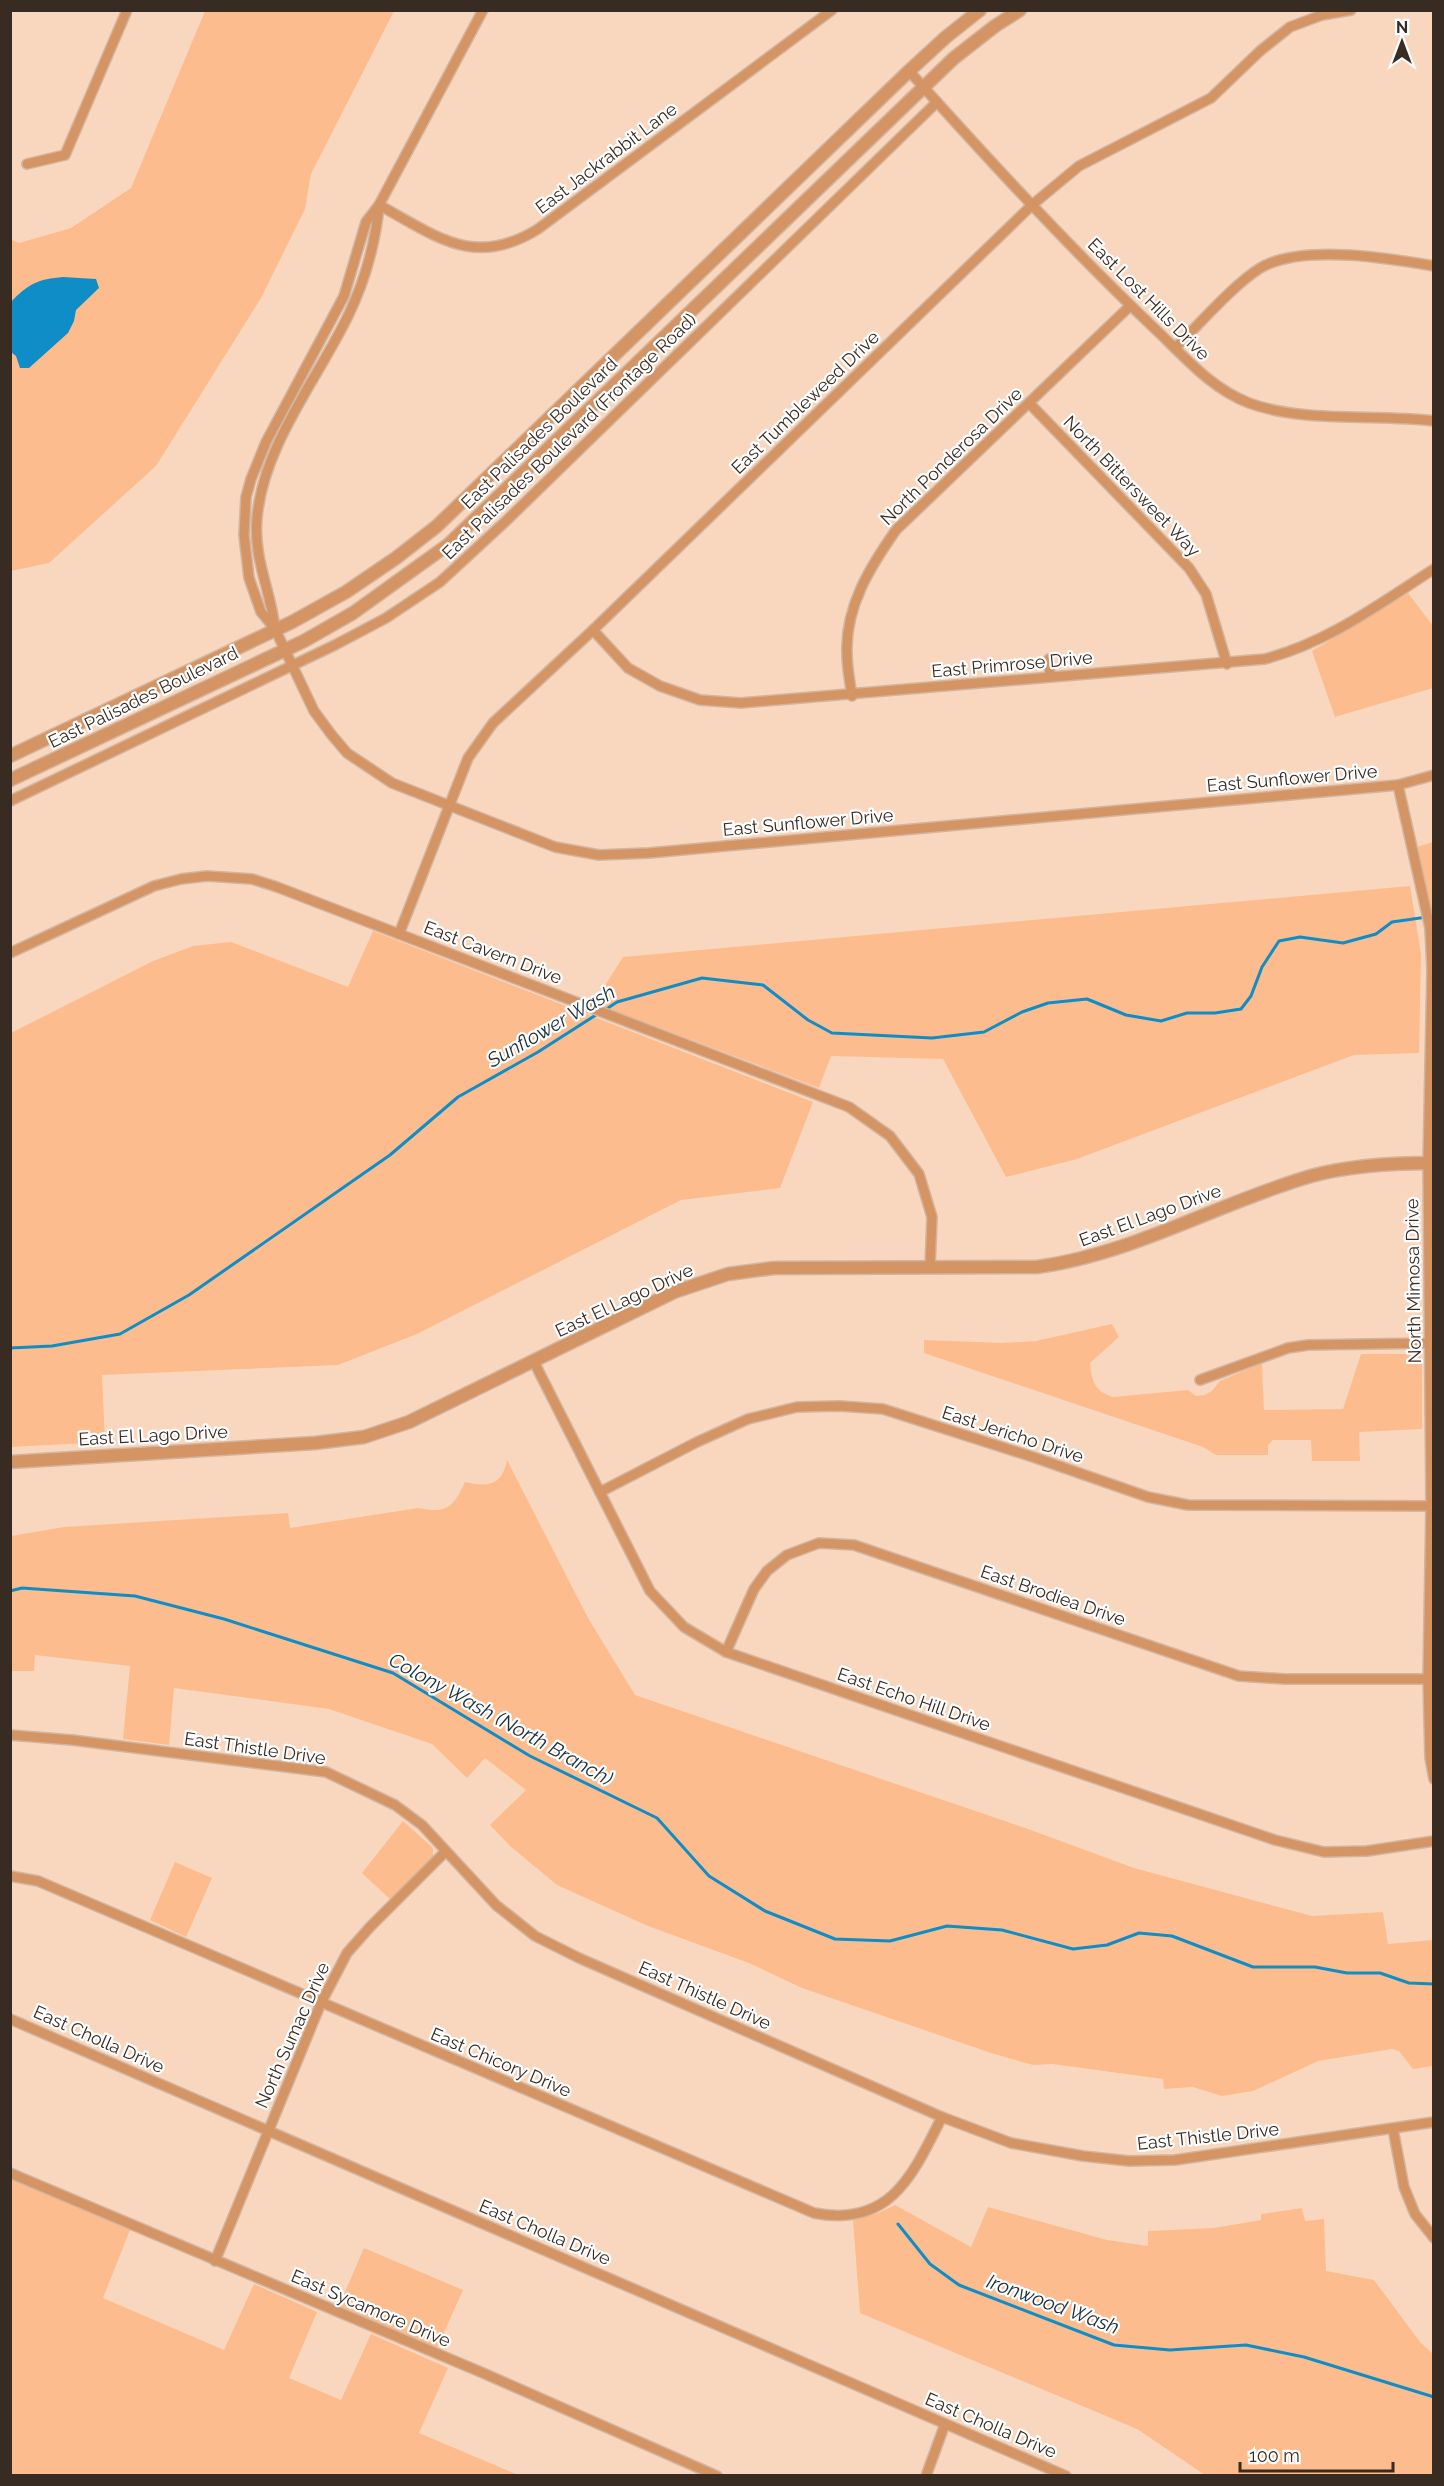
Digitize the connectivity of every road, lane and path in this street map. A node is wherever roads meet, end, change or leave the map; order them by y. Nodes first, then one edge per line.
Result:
1 (127, 10) edge
2 (483, 10) edge
3 (832, 10) edge
4 (980, 10) edge
5 (1020, 10) edge
6 (1351, 10) edge
7 (909, 71) junction
8 (924, 88) junction
9 (937, 102) junction
10 (27, 164) dead end
11 (379, 205) junction
12 (1032, 206) junction
13 (1434, 266) edge
14 (1130, 306) junction
15 (318, 345) junction
16 (1175, 348) junction
17 (329, 351) junction
18 (1029, 403) junction
19 (1434, 421) edge
20 (258, 461) junction
21 (270, 465) junction
22 (1434, 568) edge
23 (275, 629) junction
24 (593, 630) junction
25 (284, 649) junction
26 (1049, 659) dead end
27 (1227, 664) junction
28 (293, 667) junction
29 (1050, 677) junction
30 (852, 696) junction
31 (10, 756) edge
32 (1434, 775) edge
33 (10, 780) edge
34 (1398, 785) junction
35 (10, 801) edge
36 (448, 804) junction
37 (399, 934) junction
38 (10, 953) edge
39 (1431, 1163) edge
40 (930, 1267) junction
41 (1431, 1344) junction
42 (534, 1362) junction
43 (1200, 1380) dead end
44 (10, 1462) edge
45 (600, 1492) junction
46 (1431, 1506) junction
47 (726, 1652) junction
48 (1428, 1679) junction
49 (10, 1735) edge
50 (1434, 1779) edge
51 (1434, 1841) edge
52 (445, 1852) junction
53 (10, 1876) edge
54 (321, 2003) junction
55 (10, 2019) edge
56 (942, 2117) junction
57 (1434, 2122) edge
58 (1393, 2128) junction
59 (268, 2131) junction
60 (10, 2173) edge
61 (1434, 2238) edge
62 (215, 2261) junction
63 (945, 2424) junction
64 (717, 2475) edge
65 (926, 2475) edge
66 (1066, 2475) edge

1 - 10 street
2 - 11 street
3 - 11 street, East Jackrabbit Lane
4 - 7 street, East Palisades Boulevard
5 - 8 street, East Palisades Boulevard
6 - 12 street, East Tumbleweed Drive
7 - 8 street, East Lost Hills Drive
7 - 23 street, East Palisades Boulevard
8 - 9 street, East Lost Hills Drive
8 - 25 street, East Palisades Boulevard
9 - 12 street, East Lost Hills Drive
9 - 28 street, East Palisades Boulevard (Frontage Road)
11 - 15 street
11 - 17 street
12 - 14 street, East Lost Hills Drive
12 - 24 street, East Tumbleweed Drive
13 - 16 street
14 - 16 street, East Lost Hills Drive
14 - 18 street, North Ponderosa Drive
15 - 17 street
15 - 20 street
16 - 19 street, East Lost Hills Drive
17 - 21 street
18 - 27 street, North Bittersweet Way
18 - 30 street, North Ponderosa Drive
20 - 21 street
20 - 23 street
21 - 23 street
22 - 27 street, East Primrose Drive
23 - 25 street, East Sunflower Drive
23 - 31 street, East Palisades Boulevard
24 - 30 street, East Primrose Drive
24 - 36 street, East Tumbleweed Drive
25 - 28 street, East Sunflower Drive
25 - 33 street, East Palisades Boulevard
26 - 29 street
27 - 29 street, East Primrose Drive
28 - 35 street, East Palisades Boulevard (Frontage Road)
28 - 36 street, East Sunflower Drive
29 - 30 street, East Primrose Drive
32 - 34 street, East Sunflower Drive
34 - 36 street, East Sunflower Drive
34 - 39 street, North Mimosa Drive
36 - 37 street, East Tumbleweed Drive
37 - 38 street, East Cavern Drive
37 - 40 street, East Cavern Drive
39 - 40 street, East El Lago Drive
39 - 41 street, North Mimosa Drive
40 - 42 street, East El Lago Drive
41 - 43 street
41 - 46 street, North Mimosa Drive
42 - 44 street, East El Lago Drive
42 - 45 street, East Echo Hill Drive
45 - 46 street, East Jericho Drive
45 - 47 street, East Echo Hill Drive
46 - 48 street, North Mimosa Drive
47 - 48 street, East Brodiea Drive
47 - 51 street, East Echo Hill Drive
48 - 50 street, North Mimosa Drive
49 - 52 street, East Thistle Drive
52 - 54 street, North Sumac Drive
52 - 56 street, East Thistle Drive
53 - 54 street, East Chicory Drive
54 - 56 street, East Chicory Drive
54 - 59 street, North Sumac Drive
55 - 59 street, East Cholla Drive
56 - 58 street, East Thistle Drive
57 - 58 street, East Thistle Drive
58 - 61 street
59 - 62 street, North Sumac Drive
59 - 63 street, East Cholla Drive
60 - 62 street, East Sycamore Drive
62 - 64 street, East Sycamore Drive
63 - 65 street
63 - 66 street, East Cholla Drive

